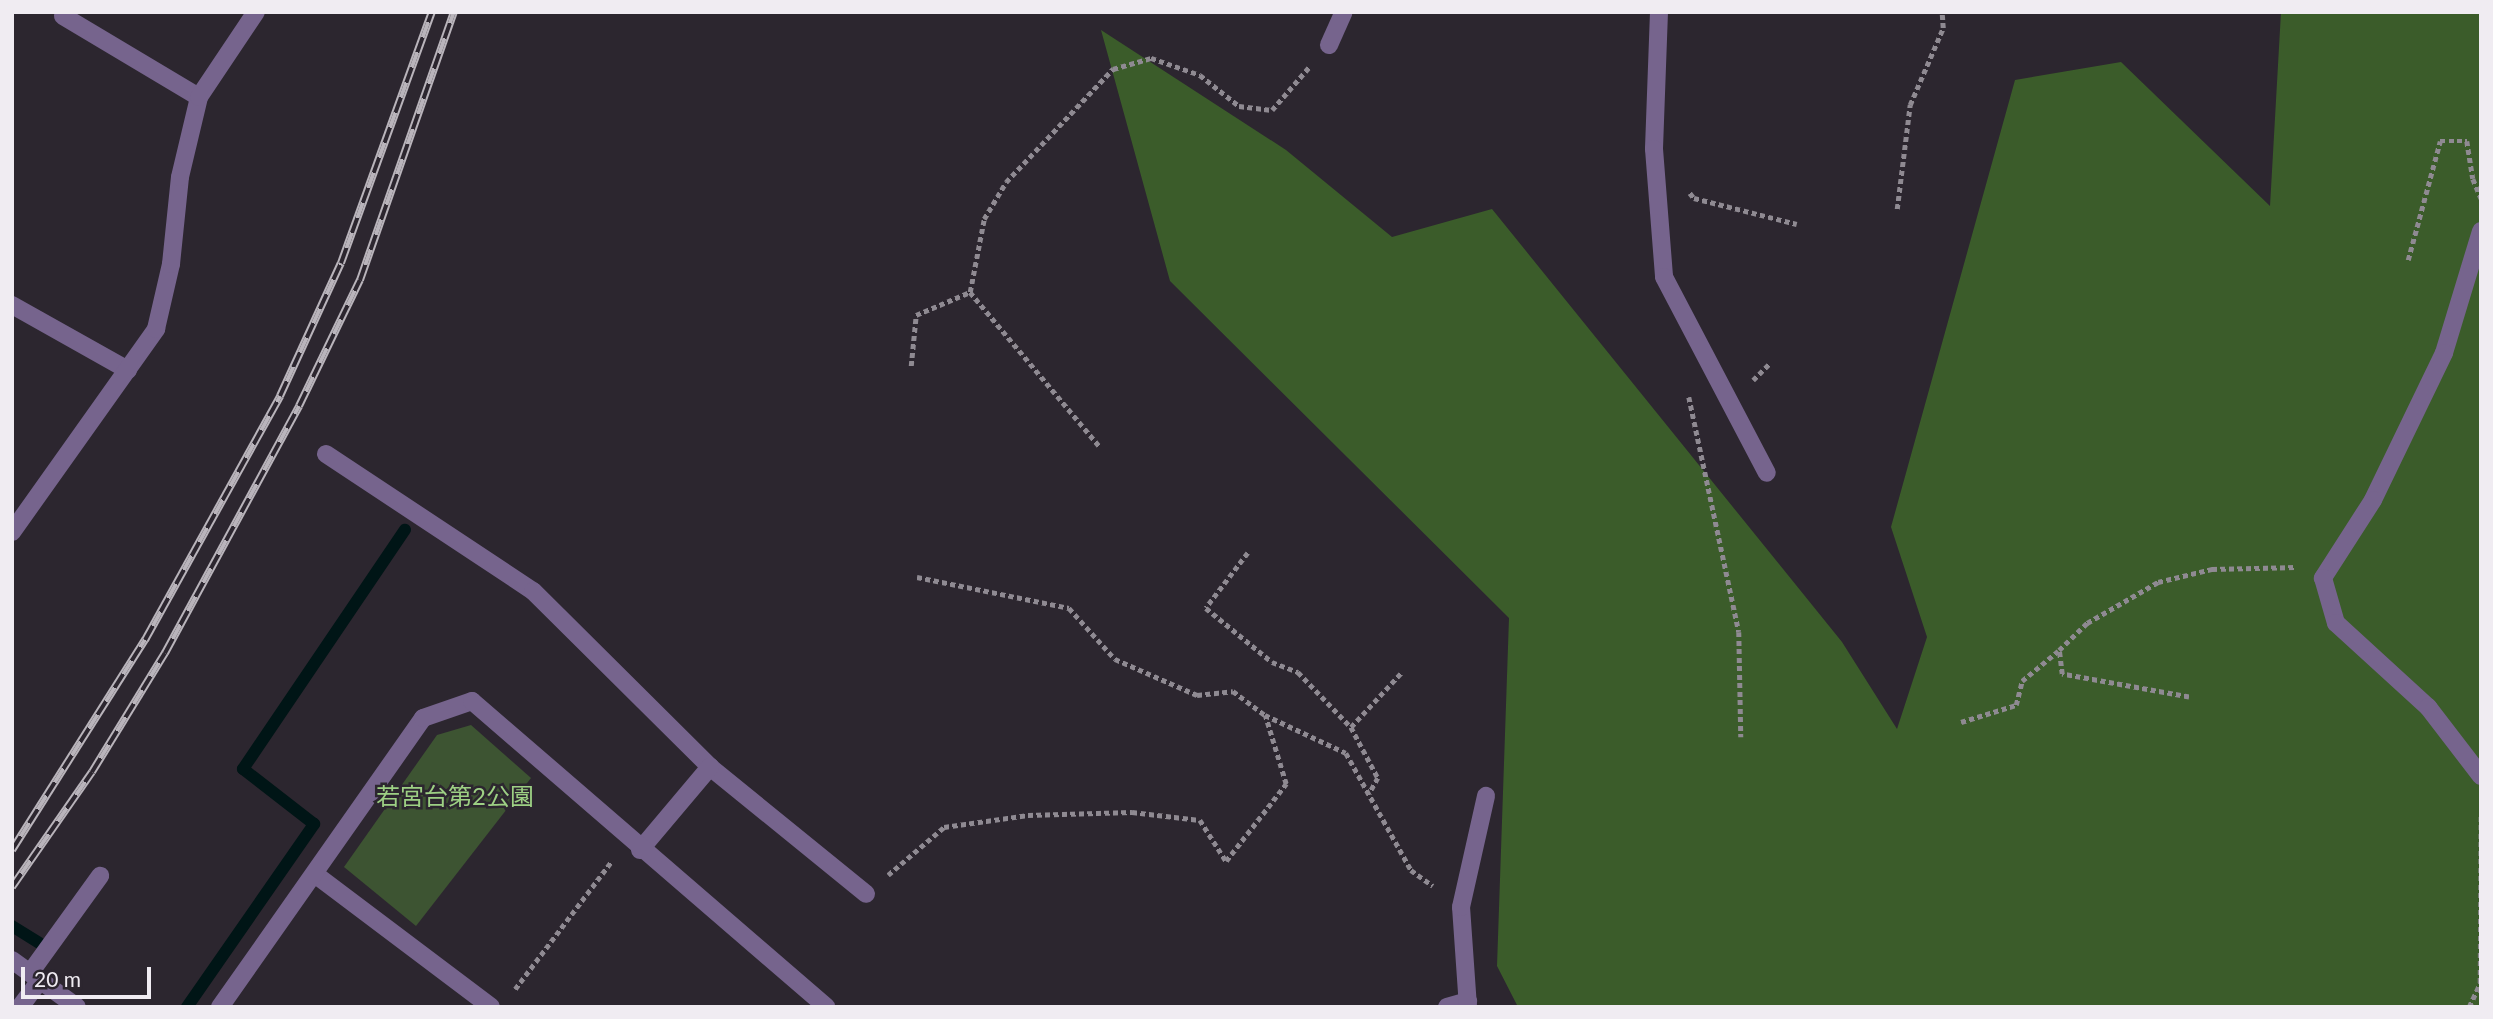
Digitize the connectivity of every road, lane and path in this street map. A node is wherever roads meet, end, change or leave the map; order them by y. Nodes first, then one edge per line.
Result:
1 (256, 12) edge
2 (1344, 12) edge
3 (1659, 12) edge
4 (1942, 12) edge
5 (62, 16) dead end
6 (1329, 45) joint
7 (199, 97) junction
8 (1654, 149) junction
9 (2481, 198) edge
10 (1897, 209) dead end
11 (1797, 224) dead end
12 (2481, 231) edge
13 (2408, 260) dead end
14 (970, 292) junction
15 (12, 305) edge
16 (911, 366) dead end
17 (128, 370) junction
18 (1687, 386) dead end
19 (1100, 447) dead end
20 (326, 454) dead end
21 (1767, 472) dead end
22 (12, 532) edge
23 (1248, 553) dead end
24 (917, 577) dead end
25 (2332, 610) junction
26 (2059, 650) junction
27 (1402, 672) dead end
28 (2189, 697) dead end
29 (1265, 715) junction
30 (1961, 722) dead end
31 (1351, 727) junction
32 (1741, 737) dead end
33 (710, 767) junction
34 (2481, 776) edge
35 (1368, 795) junction
36 (1486, 796) dead end
37 (2481, 814) edge
38 (634, 844) junction
39 (316, 875) junction
40 (100, 876) dead end
41 (866, 894) joint
42 (1461, 907) junction
43 (12, 960) edge
44 (35, 977) junction
45 (509, 996) dead end
46 (1468, 1004) edge
47 (20, 1007) edge
48 (77, 1007) edge
49 (220, 1007) edge
50 (491, 1007) edge
51 (826, 1007) edge
52 (1447, 1007) edge
53 (2469, 1007) edge

1 - 7 street
2 - 6 street
3 - 8 street
4 - 10 path
5 - 7 street
6 - 14 path
7 - 17 street
8 - 11 path
8 - 21 street
9 - 13 path
12 - 25 street
14 - 16 path
14 - 19 path
15 - 17 street
17 - 22 street
18 - 32 path
20 - 33 street
23 - 31 path
24 - 29 path
25 - 26 path
25 - 34 street
26 - 28 path
26 - 30 path
27 - 31 path
29 - 35 path
29 - 41 path
31 - 35 path
33 - 38 street
33 - 41 street
35 - 42 path
36 - 42 street
37 - 53 path
38 - 39 street
38 - 45 path
38 - 51 street
39 - 49 street
39 - 50 street
40 - 44 street
42 - 46 street
43 - 44 street
44 - 47 street
44 - 48 street
46 - 52 street

